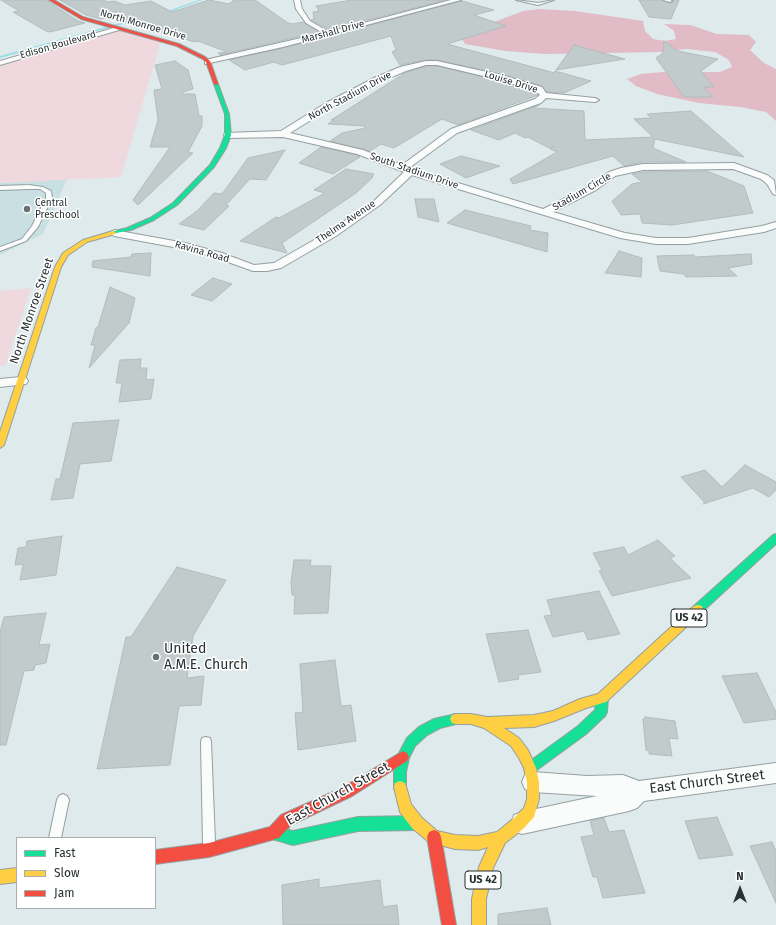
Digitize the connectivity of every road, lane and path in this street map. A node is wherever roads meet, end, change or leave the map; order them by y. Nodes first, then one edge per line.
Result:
1 (51, 0) edge
2 (297, 0) edge
3 (458, 0) edge
4 (518, 0) edge
5 (552, 0) edge
6 (665, 0) edge
7 (670, 1) edge
8 (103, 25) junction
9 (88, 28) dead end
10 (115, 28) junction
11 (327, 33) junction
12 (208, 62) junction
13 (0, 63) edge
14 (426, 63) joint
15 (544, 95) junction
16 (594, 100) dead end
17 (284, 134) junction
18 (228, 135) junction
19 (406, 170) junction
20 (0, 188) edge
21 (776, 192) edge
22 (544, 213) junction
23 (145, 222) junction
24 (776, 225) edge
25 (114, 233) junction
26 (151, 239) junction
27 (0, 249) edge
28 (253, 268) joint
29 (21, 381) junction
30 (0, 383) edge
31 (0, 445) edge
32 (776, 538) edge
33 (602, 698) junction
34 (487, 723) junction
35 (206, 742) dead end
36 (403, 757) junction
37 (776, 773) edge
38 (532, 775) junction
39 (639, 791) junction
40 (63, 800) dead end
41 (417, 823) junction
42 (518, 824) junction
43 (274, 833) junction
44 (55, 837) edge
45 (434, 837) junction
46 (500, 838) junction
47 (209, 850) junction
48 (156, 857) edge
49 (16, 875) edge
50 (0, 877) edge
51 (449, 925) edge
52 (479, 925) edge

1 - 8 street, North Monroe Drive
2 - 11 street
3 - 11 street, Marshall Drive
4 - 5 lane
6 - 7 lane
8 - 9 street, Edison Boulevard
8 - 10 street, North Monroe Drive
10 - 12 street, North Monroe Drive
10 - 13 street, Edison Boulevard
11 - 12 street, Marshall Drive
12 - 18 street
14 - 15 street, Louise Drive
14 - 17 street, North Stadium Drive
15 - 16 street, Louise Drive
15 - 19 street, Thelma Avenue
17 - 18 street
17 - 19 street, South Stadium Drive
18 - 23 street
19 - 22 street, South Stadium Drive
19 - 28 street, Thelma Avenue
20 - 27 lane
21 - 22 street, Stadium Circle
22 - 24 street, Stadium Circle
23 - 25 street
23 - 26 street
25 - 26 street, Ravina Road
25 - 29 street, North Monroe Street
26 - 28 street, Ravina Road
29 - 30 street
29 - 31 street, North Monroe Street
32 - 33 street, US 42
33 - 34 street, US 42
33 - 38 street
34 - 36 street, US 42
34 - 38 street, US 42
35 - 47 lane
36 - 41 street, US 42
36 - 43 street, East Church Street
37 - 39 street, East Church Street
38 - 39 street, East Church Street
38 - 42 street, US 42
39 - 42 street, East Church Street
40 - 44 lane
41 - 43 street, East Church Street
41 - 45 street, US 42
42 - 46 street, US 42
43 - 47 street, East Church Street
45 - 46 street, US 42
45 - 51 street
46 - 52 street, US 42
47 - 48 street, East Church Street
49 - 50 street

